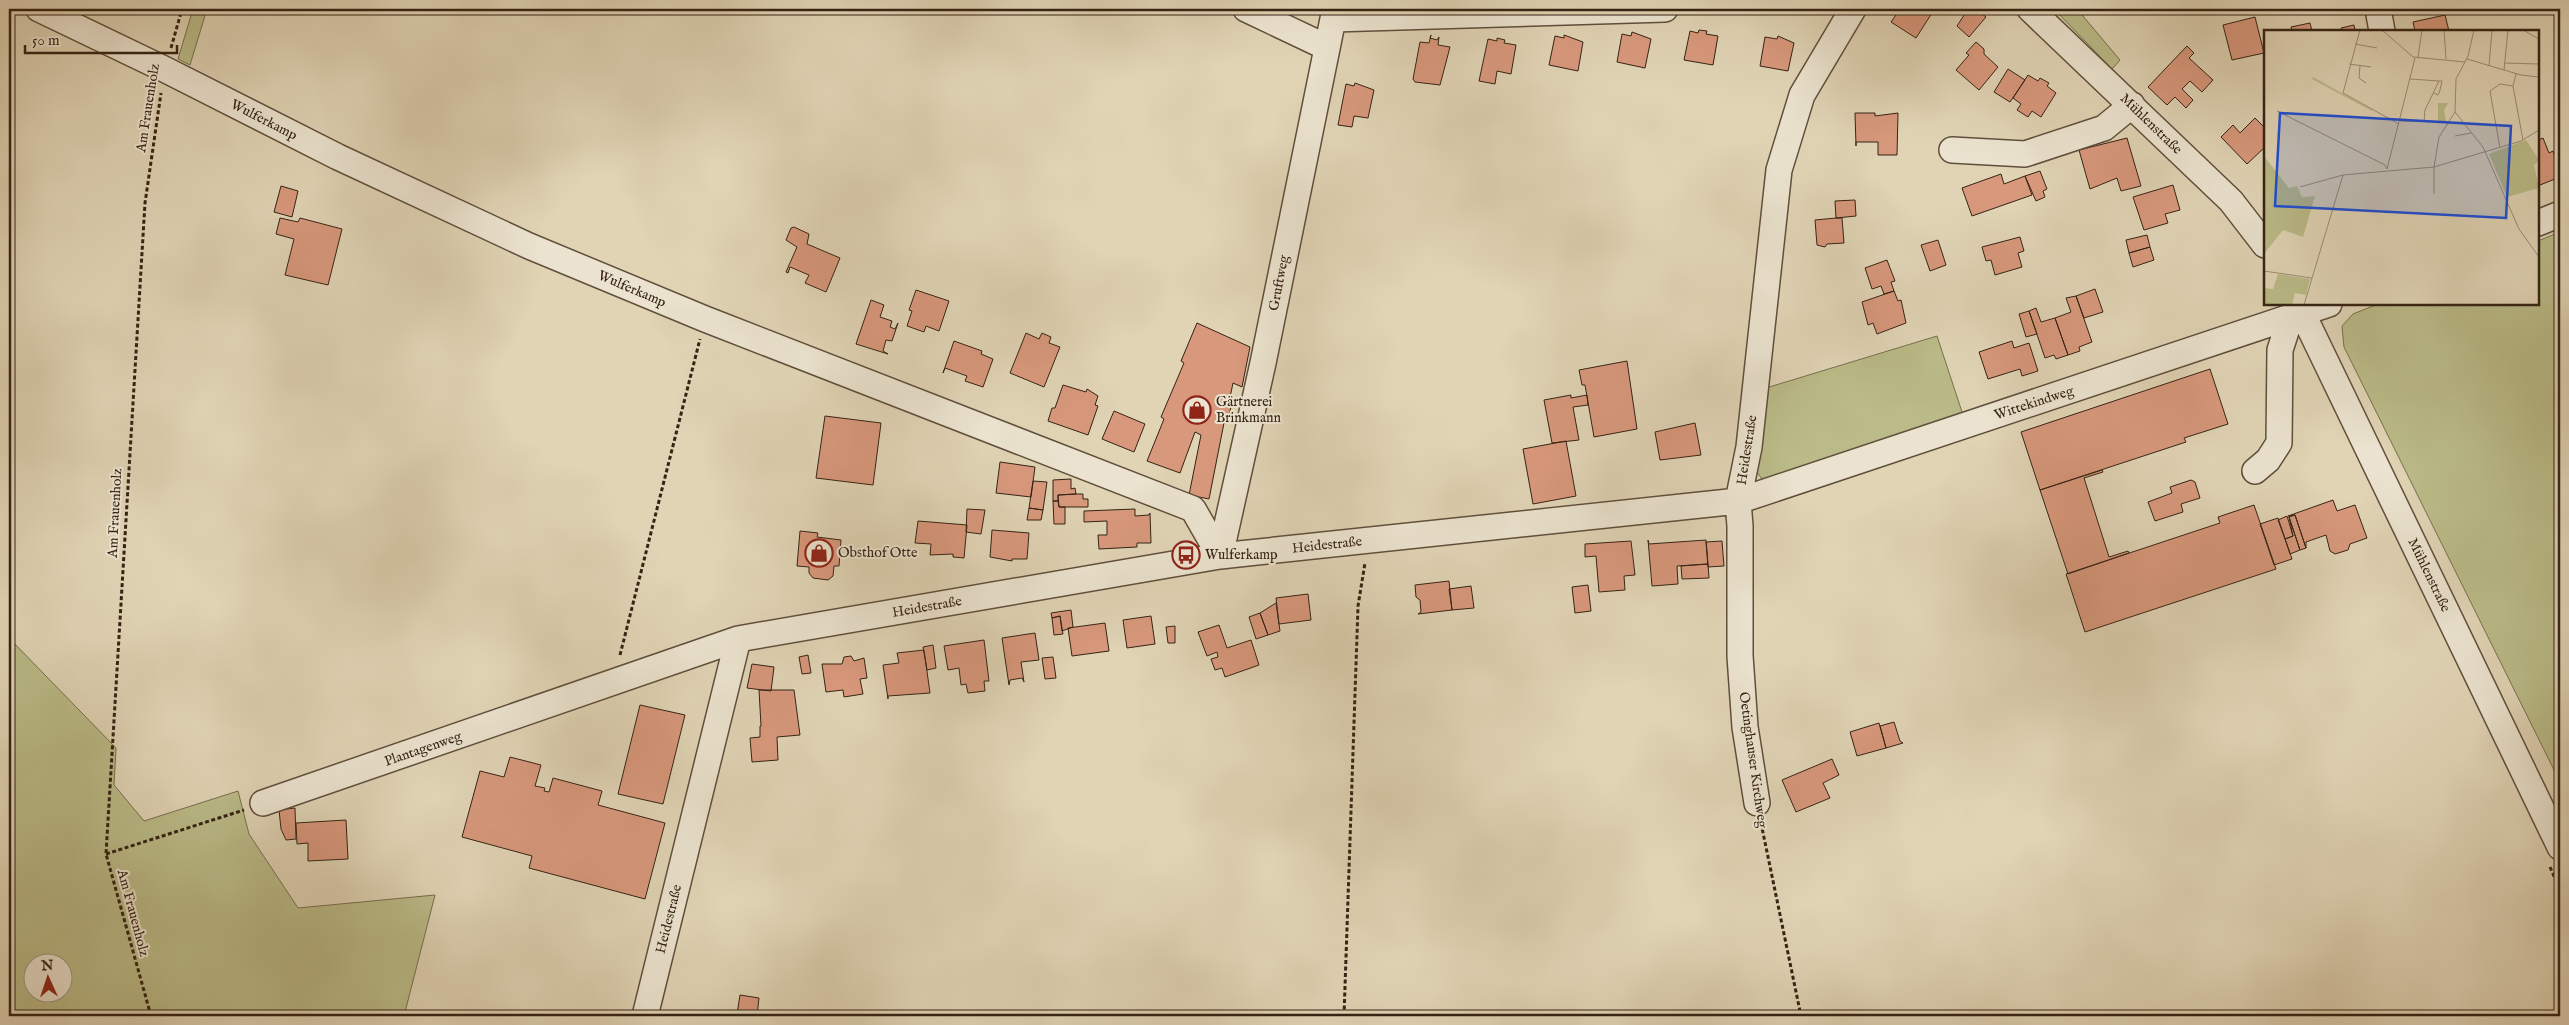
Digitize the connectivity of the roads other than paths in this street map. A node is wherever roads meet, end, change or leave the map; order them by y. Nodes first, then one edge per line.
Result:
1 (38, 9) edge
2 (1246, 9) edge
3 (1665, 9) edge
4 (1853, 9) edge
5 (2030, 9) edge
6 (2378, 9) edge
7 (1600, 10) edge
8 (1334, 14) edge
9 (2382, 30) edge
10 (1326, 47) junction
11 (2132, 105) junction
12 (1952, 150) dead end
13 (2560, 214) edge
14 (2539, 223) edge
15 (2264, 244) edge
16 (2325, 305) edge
17 (2297, 312) edge
18 (2255, 471) dead end
19 (1738, 501) junction
20 (1220, 556) junction
21 (738, 639) junction
22 (263, 803) road end
23 (1757, 803) road end
24 (2560, 847) edge
25 (644, 1016) edge

1 - 20 street, Wulferkamp
2 - 10 street
3 - 7 street
4 - 19 street, Heidestraße
5 - 11 street, Mühlenstraße
6 - 9 street
7 - 8 street
8 - 10 street, Gruftweg
10 - 20 street, Gruftweg
11 - 12 street
11 - 15 street, Mühlenstraße
13 - 14 street
16 - 17 street, Wittekindweg
17 - 18 street
17 - 19 street, Wittekindweg
17 - 24 street, Mühlenstraße
19 - 20 street, Heidestraße
19 - 23 street, Oetinghauser Kirchweg
20 - 21 street, Heidestraße
21 - 22 street, Plantagenweg
21 - 25 street, Heidestraße

